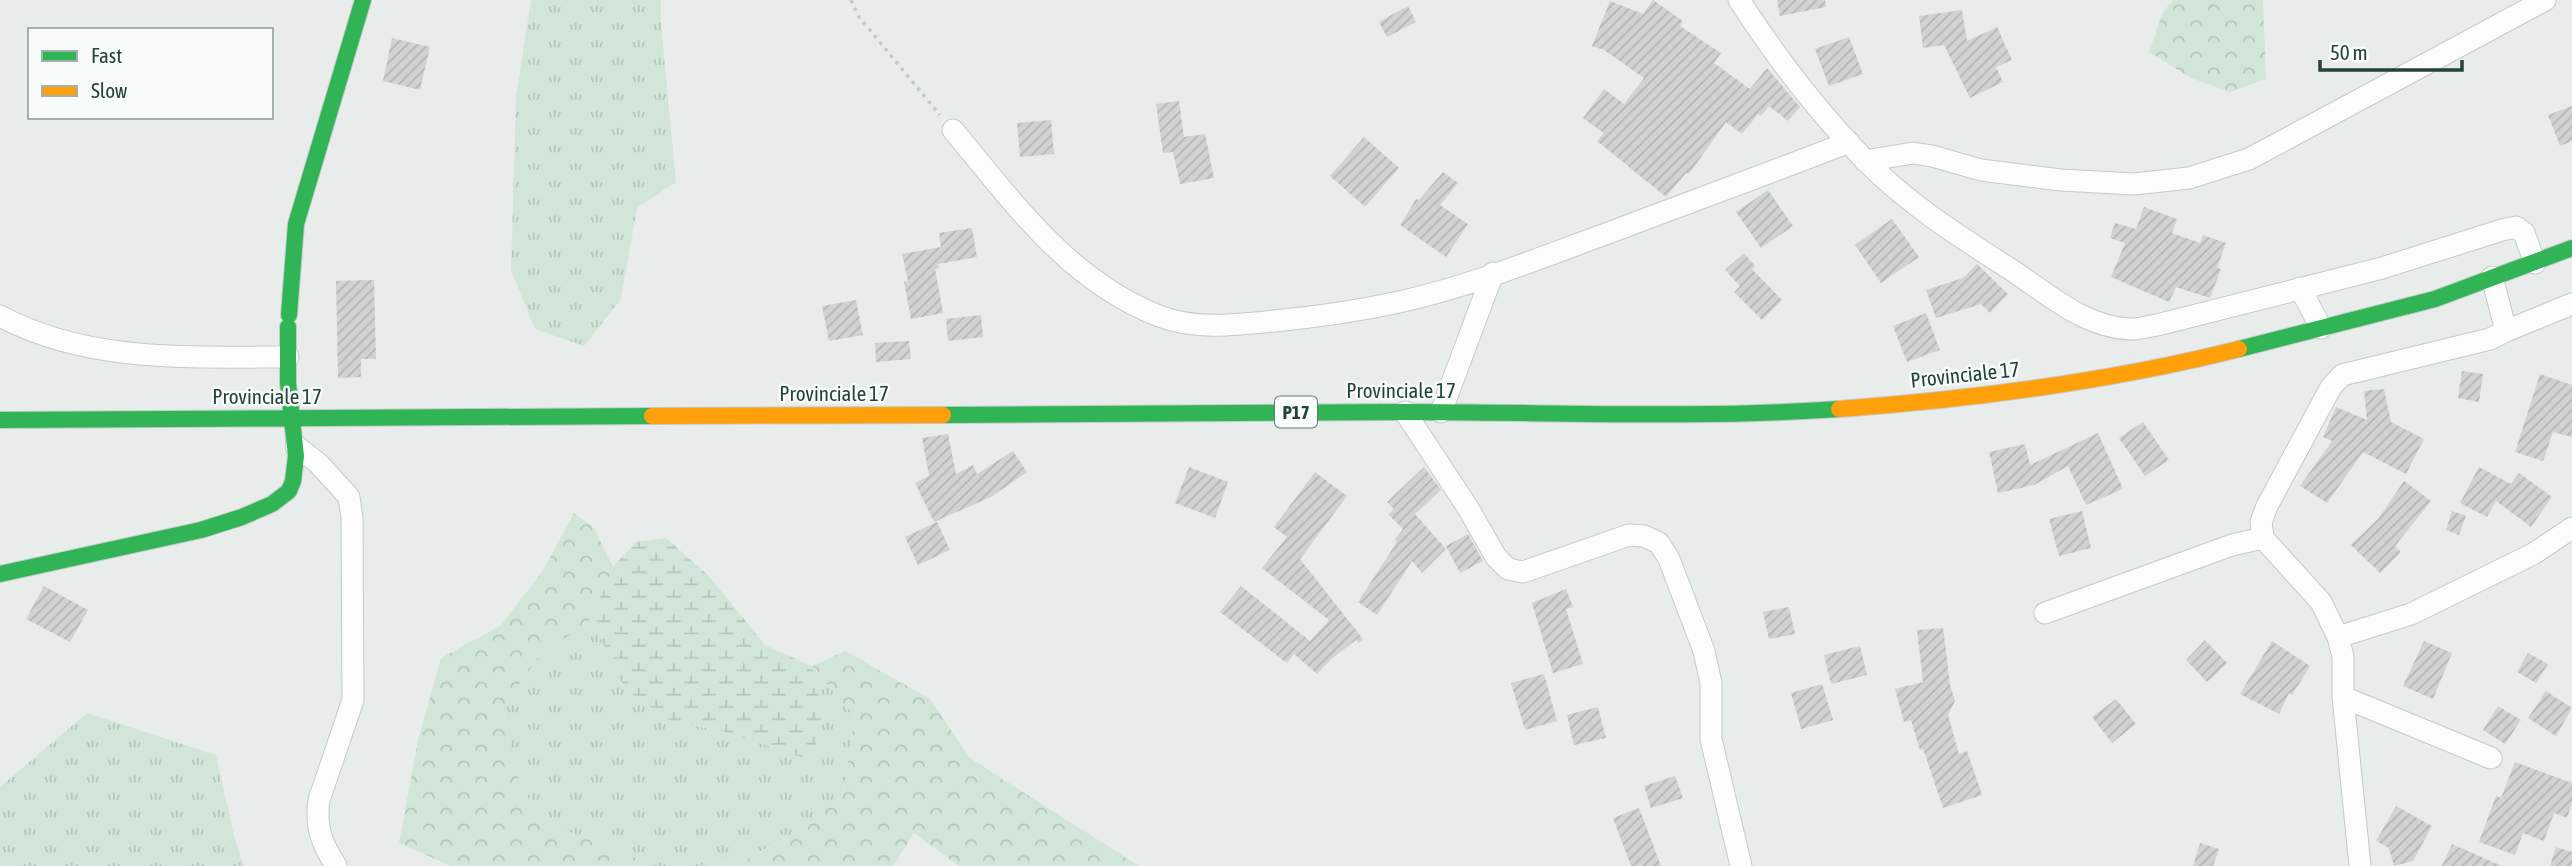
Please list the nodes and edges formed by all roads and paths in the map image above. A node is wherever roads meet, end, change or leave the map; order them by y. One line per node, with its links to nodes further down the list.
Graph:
1 (363, 0): 17 (main road)
2 (851, 0): 5 (path)
3 (1739, 0): 6 (street)
4 (2545, 0): 7 (street)
5 (953, 130): 10 (street)
6 (1849, 142): 7 (street); 10 (street)
7 (1865, 160): 12 (street)
8 (2572, 248): 9 (main road, Provinciale 17 / P17)
9 (2535, 263): 11 (main road, Provinciale 17 / P17); 12 (street)
10 (1493, 274): 19 (street)
11 (2491, 277): 15 (main road, Provinciale 17 / P17); 16 (street)
12 (2300, 288): 15 (street)
13 (2572, 304): 16 (street)
14 (0, 316): 17 (street)
15 (2320, 328): 19 (main road, Provinciale 17 / P17)
16 (2506, 331): 24 (street)
17 (288, 357): 20 (main road)
18 (1405, 412): 19 (main road, Provinciale 17 / P17); 20 (main road, Provinciale 17 / P17); 31 (street)
19 (1441, 412)
20 (292, 418): 21 (main road, Provinciale 17 / P17); 22 (main road)
21 (0, 420)
22 (296, 446): 25 (main road); 30 (street)
23 (2572, 528): 27 (street)
24 (2263, 538): 26 (street); 27 (street)
25 (0, 574)
26 (2045, 613)
27 (2338, 637): 28 (street)
28 (2343, 697): 29 (street); 32 (street)
29 (2491, 758)
30 (336, 866)
31 (1741, 866)
32 (2360, 866)

